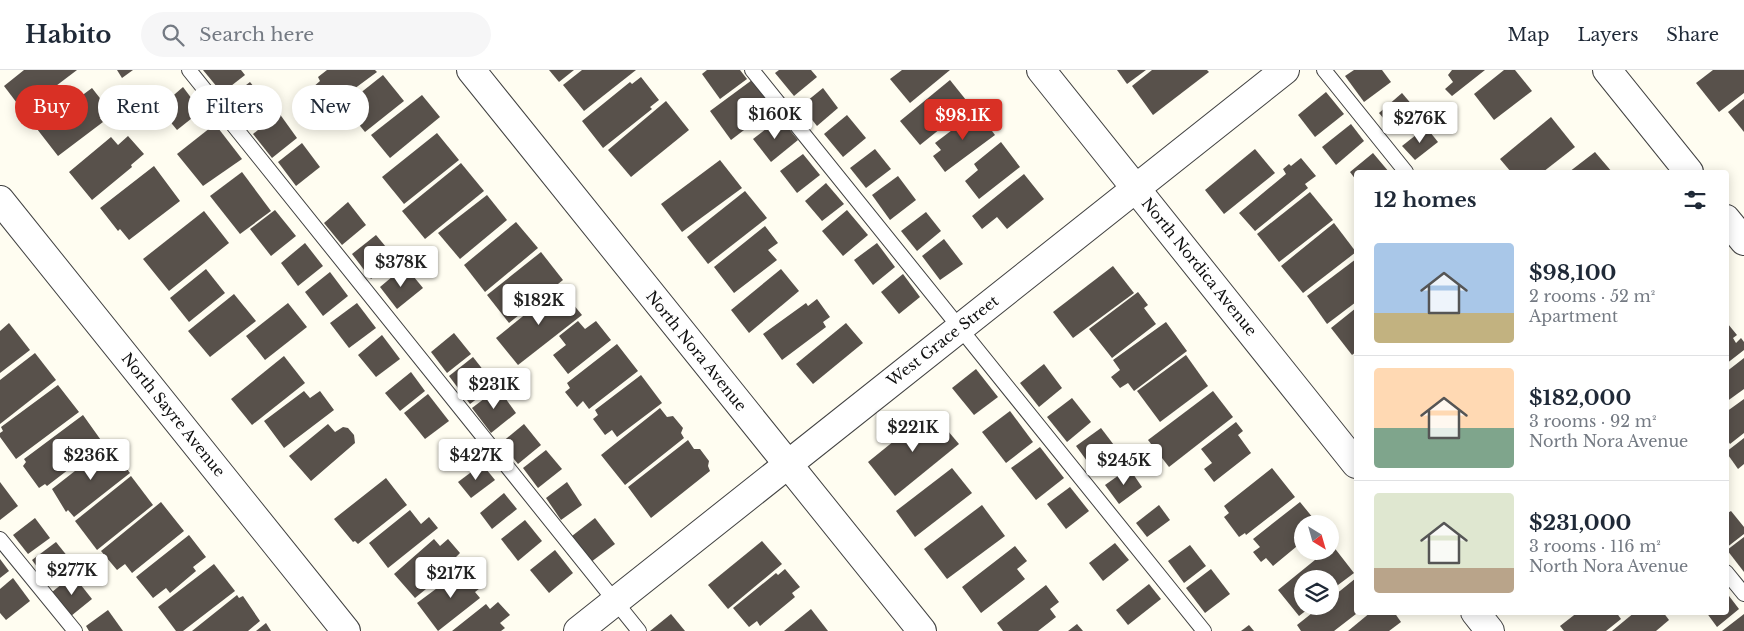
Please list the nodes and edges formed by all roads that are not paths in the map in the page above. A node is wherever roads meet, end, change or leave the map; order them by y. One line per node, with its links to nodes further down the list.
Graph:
1 (189, 70): 20 (lane)
2 (471, 70): 16 (street, North Nora Avenue)
3 (752, 70): 14 (lane)
4 (1041, 70): 10 (street, North Nordica Avenue)
5 (1285, 70): 10 (street, West Grace Street)
6 (1324, 70): 8 (lane)
7 (1607, 70): 9 (street)
8 (1404, 170)
9 (1687, 170)
10 (1136, 188): 14 (street, West Grace Street); 15 (street, North Nordica Avenue)
11 (0, 200): 23 (street, North Sayre Avenue)
12 (1729, 223): 13 (street)
13 (1744, 241)
14 (960, 328): 16 (street, West Grace Street); 27 (lane)
15 (1354, 461)
16 (788, 464): 20 (street, West Grace Street); 26 (street, North Nora Avenue)
17 (0, 539): 22 (lane)
18 (1729, 576): 19 (lane)
19 (1744, 594)
20 (616, 601): 24 (street, West Grace Street); 25 (lane)
21 (1477, 615): 28 (street)
22 (75, 631)
23 (346, 631)
24 (578, 631)
25 (639, 631)
26 (922, 631)
27 (1204, 631)
28 (1490, 631)

